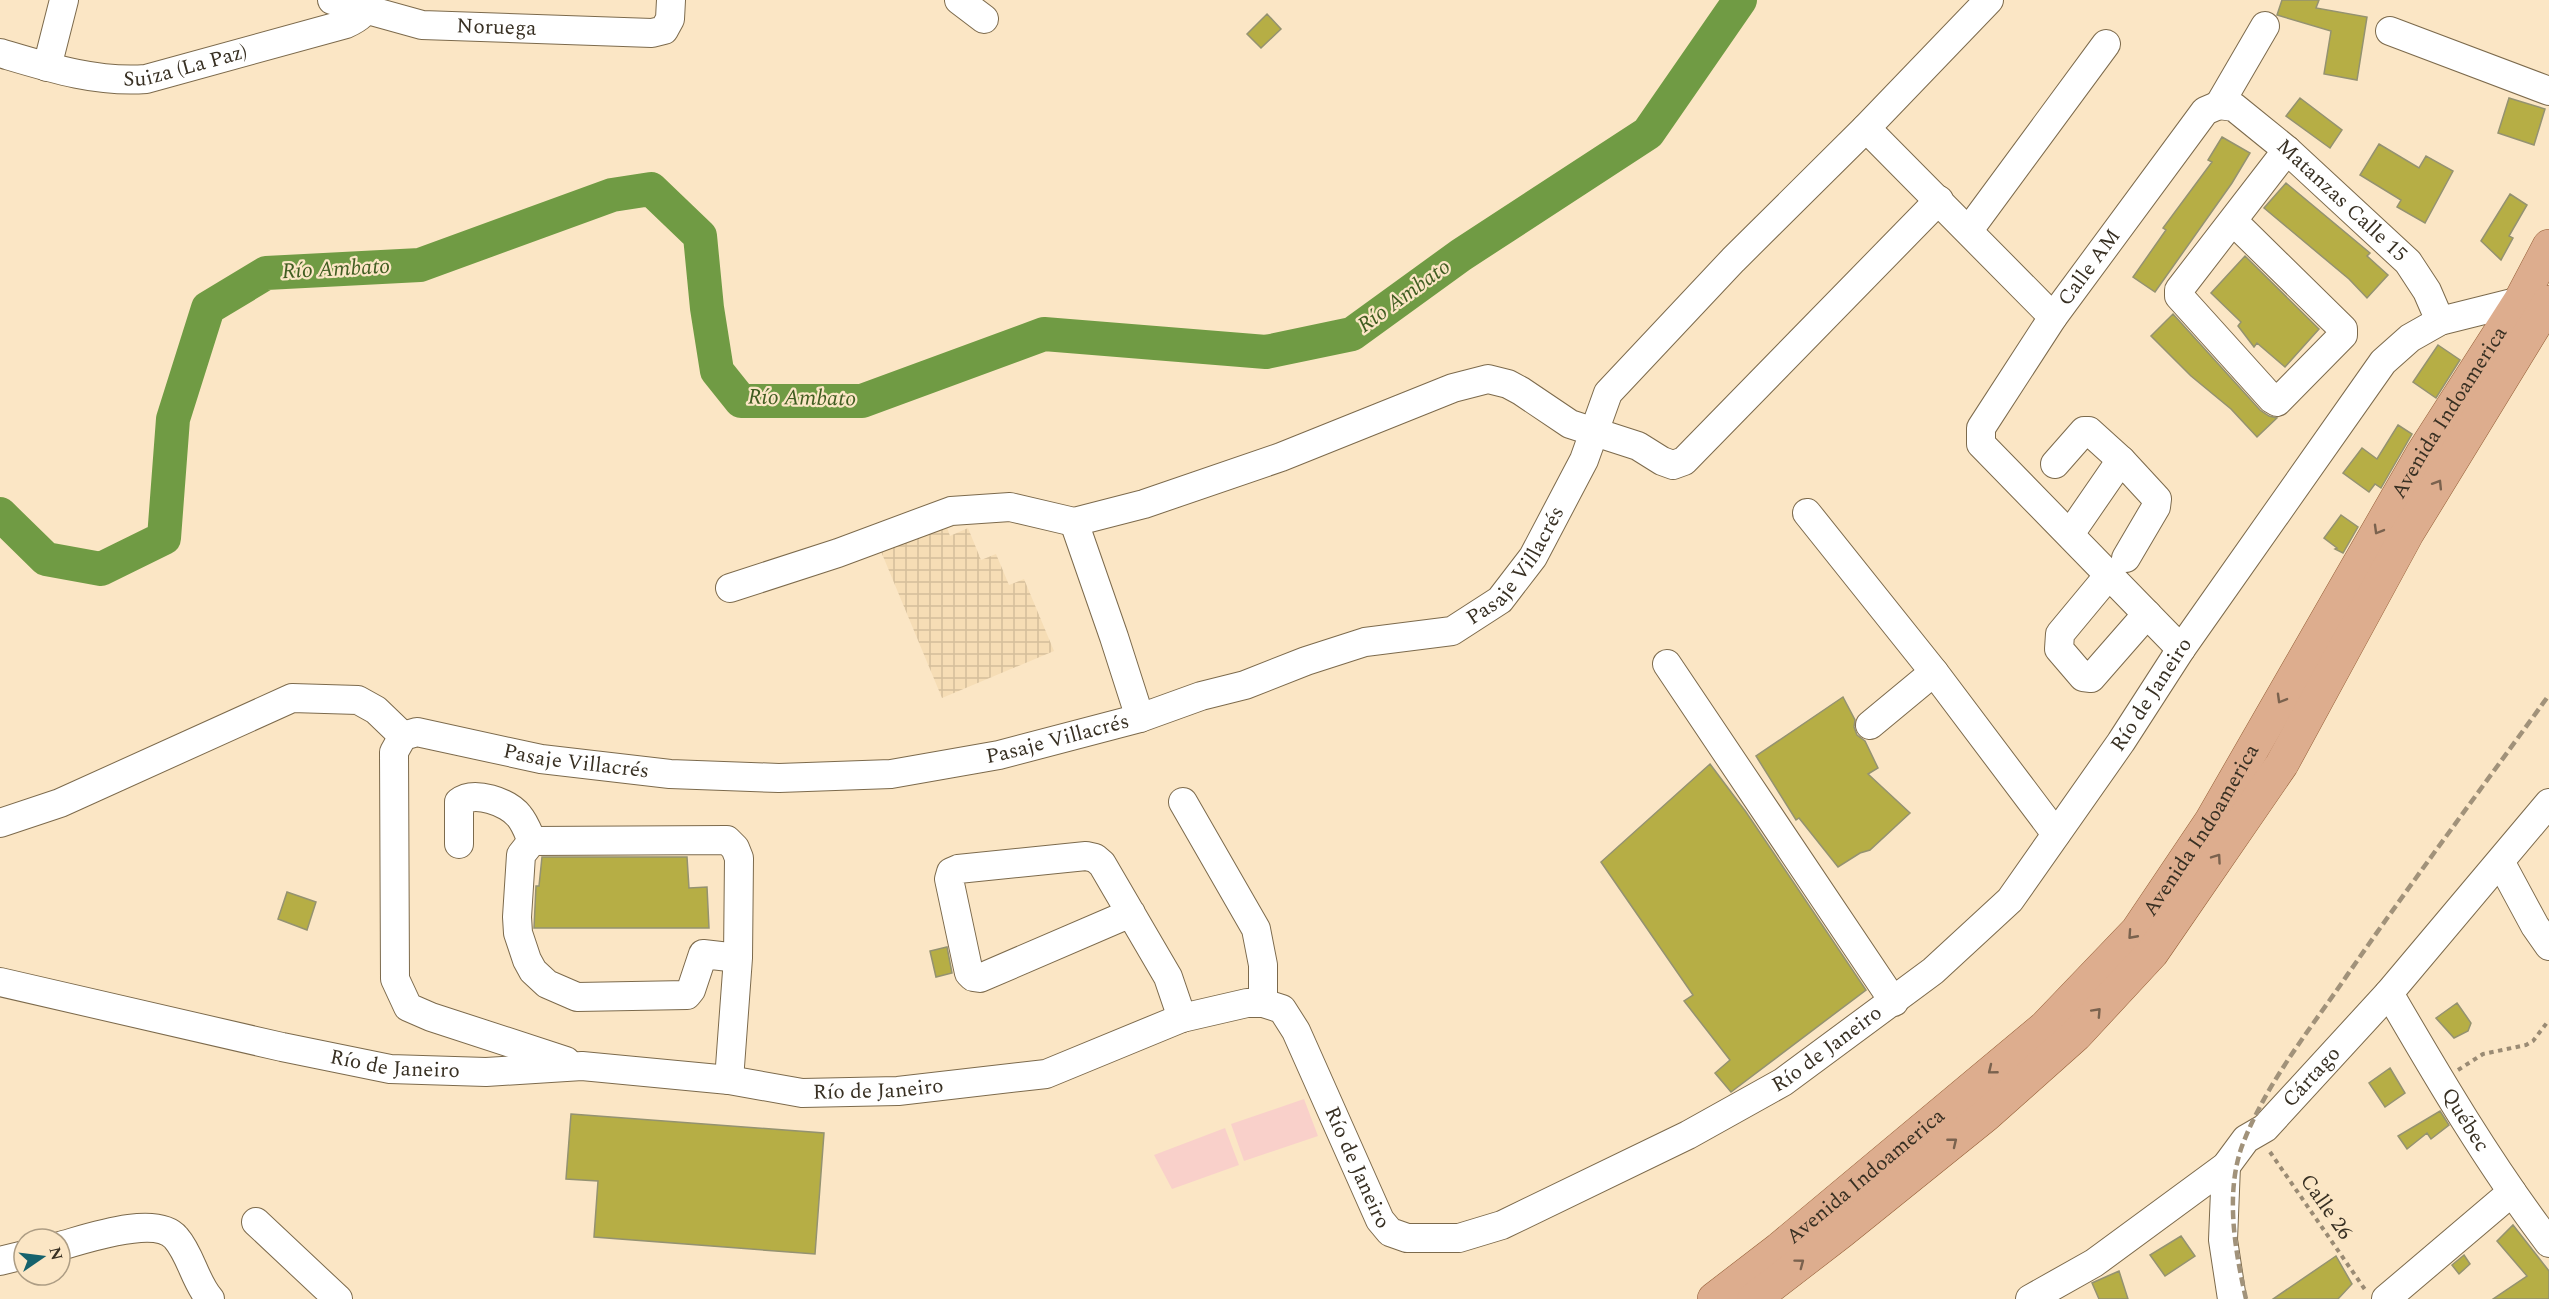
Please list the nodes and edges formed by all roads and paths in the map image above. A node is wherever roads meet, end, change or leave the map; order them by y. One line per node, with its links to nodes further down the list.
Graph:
1 (64, 0): 12 (street)
2 (332, 0): 6 (street, Noruega)
3 (671, 0): 6 (street, Noruega)
4 (958, 0): 7 (street)
5 (1989, 0): 15 (street, Pasaje Villacrés)
6 (367, 5): 12 (street, Suiza (La Paz))
7 (984, 19)
8 (2265, 26): 14 (street)
9 (2390, 31): 13 (street)
10 (2106, 44): 19 (street)
11 (0, 53): 12 (street, Suiza (La Paz))
12 (47, 67)
13 (2549, 91)
14 (2219, 105): 16 (street, Matanzas Calle 15); 22 (street, Calle AM)
15 (1866, 128): 17 (street); 24 (street, Pasaje Villacrés)
16 (2287, 150): 18 (street); 23 (street, Matanzas Calle 15)
17 (1939, 200): 19 (street); 24 (street)
18 (2233, 221): 18 (street)
19 (1969, 230): 22 (street)
20 (2549, 246): 21 (main road, Avenida Indoamerica)
21 (2537, 305): 23 (street, Río de Janeiro); 66 (main road, Avenida Indoamerica, one-way to 66); 67 (main road, Avenida Indoamerica, one-way to 21)
22 (2053, 317): 29 (street, Calle AM)
23 (2440, 321): 33 (street, Río de Janeiro)
24 (1595, 434): 28 (street); 36 (street, Pasaje Villacrés)
25 (2121, 460): 26 (street); 29 (street); 30 (street)
26 (2055, 464)
27 (1807, 513): 35 (street)
28 (1074, 522): 31 (street); 36 (street)
29 (2070, 534): 30 (street)
30 (2117, 567): 32 (street); 32 (street)
31 (730, 588)
32 (2147, 614): 33 (street)
33 (2181, 649): 42 (street, Río de Janeiro)
34 (1667, 664): 51 (street)
35 (1934, 672): 37 (street); 42 (street)
36 (1140, 718): 38 (street, Pasaje Villacrés)
37 (1870, 725)
38 (403, 736): 41 (street); 55 (street)
39 (1183, 802): 52 (street)
40 (2549, 804): 45 (street, Cártago)
41 (0, 823)
42 (2056, 834): 51 (street, Río de Janeiro)
43 (532, 841): 44 (street); 48 (street); 48 (street)
44 (459, 844)
45 (2501, 863): 47 (street); 50 (street, Cártago)
46 (1131, 913): 46 (street); 53 (street)
47 (2549, 946)
48 (738, 958): 57 (street)
49 (0, 982): 55 (street, Río de Janeiro)
50 (2389, 993): 56 (street, Québec); 58 (street, Cártago)
51 (1894, 1002): 52 (street, Río de Janeiro)
52 (1263, 1003): 53 (street, Río de Janeiro)
53 (1182, 1018): 57 (street, Río de Janeiro)
54 (2549, 1020): 56 (path)
55 (582, 1066): 57 (street, Río de Janeiro)
56 (2439, 1079): 60 (street, Québec)
57 (729, 1080)
58 (2265, 1128): 59 (street, Cártago); 70 (path, Calle 26)
59 (2226, 1166): 68 (street, Cártago); 69 (street)
60 (2512, 1192): 62 (street, Québec); 71 (street)
61 (256, 1222): 65 (street)
62 (2545, 1230)
63 (72, 1243): 64 (street)
64 (210, 1299)
65 (338, 1299)
66 (1714, 1299)
67 (1754, 1299)
68 (2030, 1299)
69 (2232, 1299)
70 (2372, 1299)
71 (2386, 1299)

